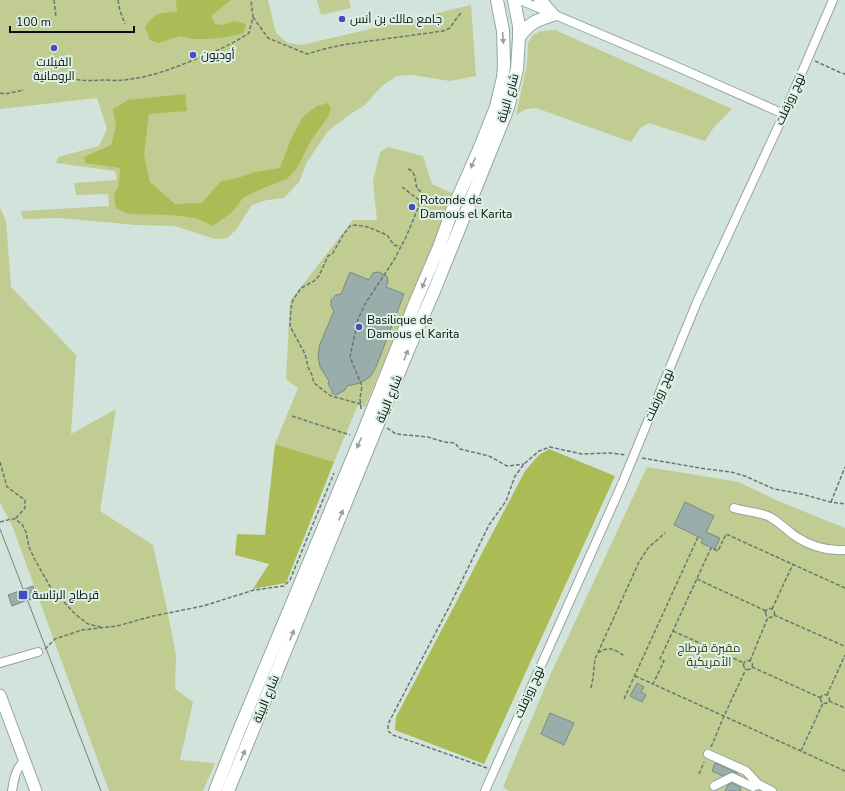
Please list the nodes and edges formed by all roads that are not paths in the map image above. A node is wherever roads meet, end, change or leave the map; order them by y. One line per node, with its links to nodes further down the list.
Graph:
1 (497, 0): 20 (highway, شارع البيئة, one-way to 20)
2 (514, 0): 7 (highway, شارع البيئة)
3 (520, 0): 6 (street)
4 (540, 0): 6 (highway)
5 (833, 0): 8 (street, نهج روزفلت)
6 (553, 15): 7 (highway); 8 (street)
7 (519, 38): 21 (highway, شارع البيئة, one-way to 7)
8 (784, 114): 22 (street, نهج روزفلت)
9 (734, 508): 10 (street)
10 (845, 550)
11 (38, 652): 12 (street)
12 (0, 663)
13 (0, 695): 15 (main road)
14 (708, 754): 16 (street)
15 (25, 761): 18 (street); 19 (main road)
16 (758, 784): 17 (street); 23 (street)
17 (714, 786)
18 (12, 791)
19 (36, 791)
20 (215, 791)
21 (228, 791)
22 (486, 791)
23 (772, 791)

